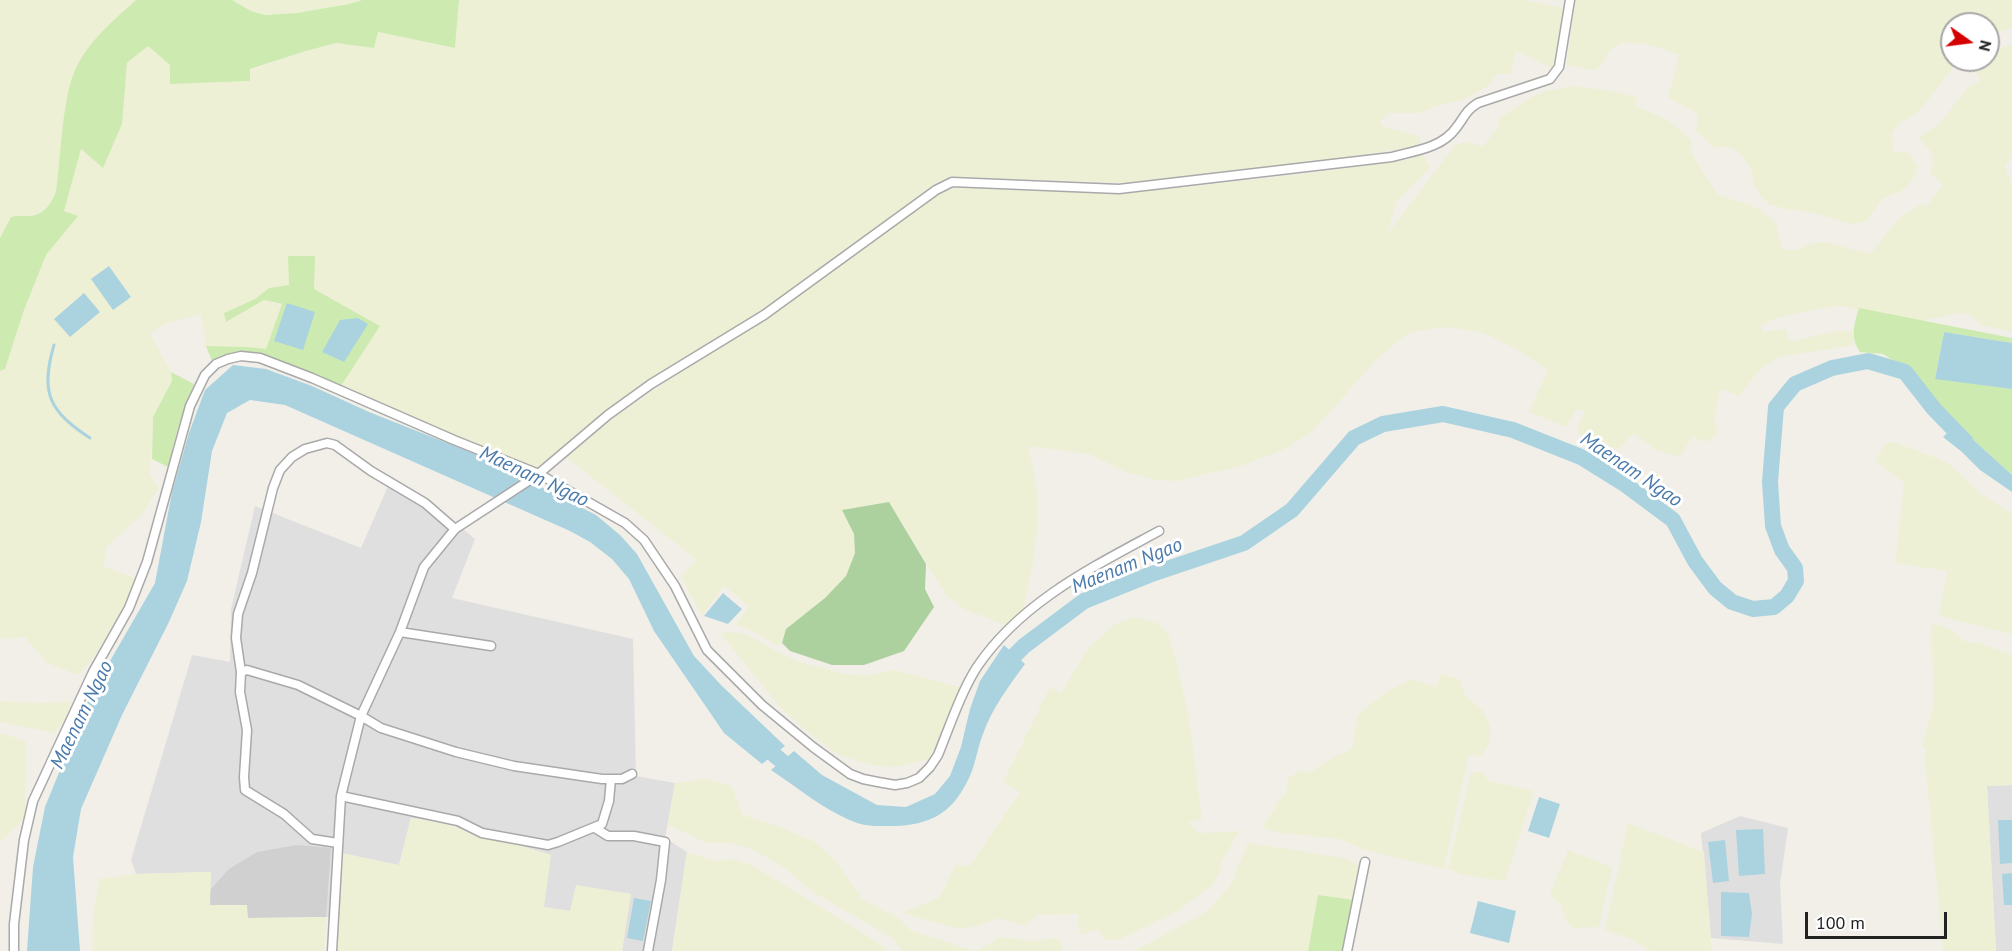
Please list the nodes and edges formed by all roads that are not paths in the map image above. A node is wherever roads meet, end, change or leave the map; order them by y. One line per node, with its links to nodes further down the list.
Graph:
1 (1570, 0): 2 (street)
2 (537, 475): 3 (street); 4 (street); 15 (street)
3 (455, 529): 5 (street); 7 (street)
4 (1159, 531)
5 (400, 632): 6 (street); 8 (street)
6 (491, 646)
7 (241, 672): 8 (street); 13 (street)
8 (361, 716): 10 (street); 11 (street)
9 (632, 774): 10 (street)
10 (611, 779): 12 (street)
11 (341, 796): 12 (street); 13 (street)
12 (595, 828): 17 (street)
13 (338, 843): 16 (street)
14 (1365, 862): 18 (street)
15 (14, 951)
16 (332, 951)
17 (648, 951)
18 (1347, 951)

